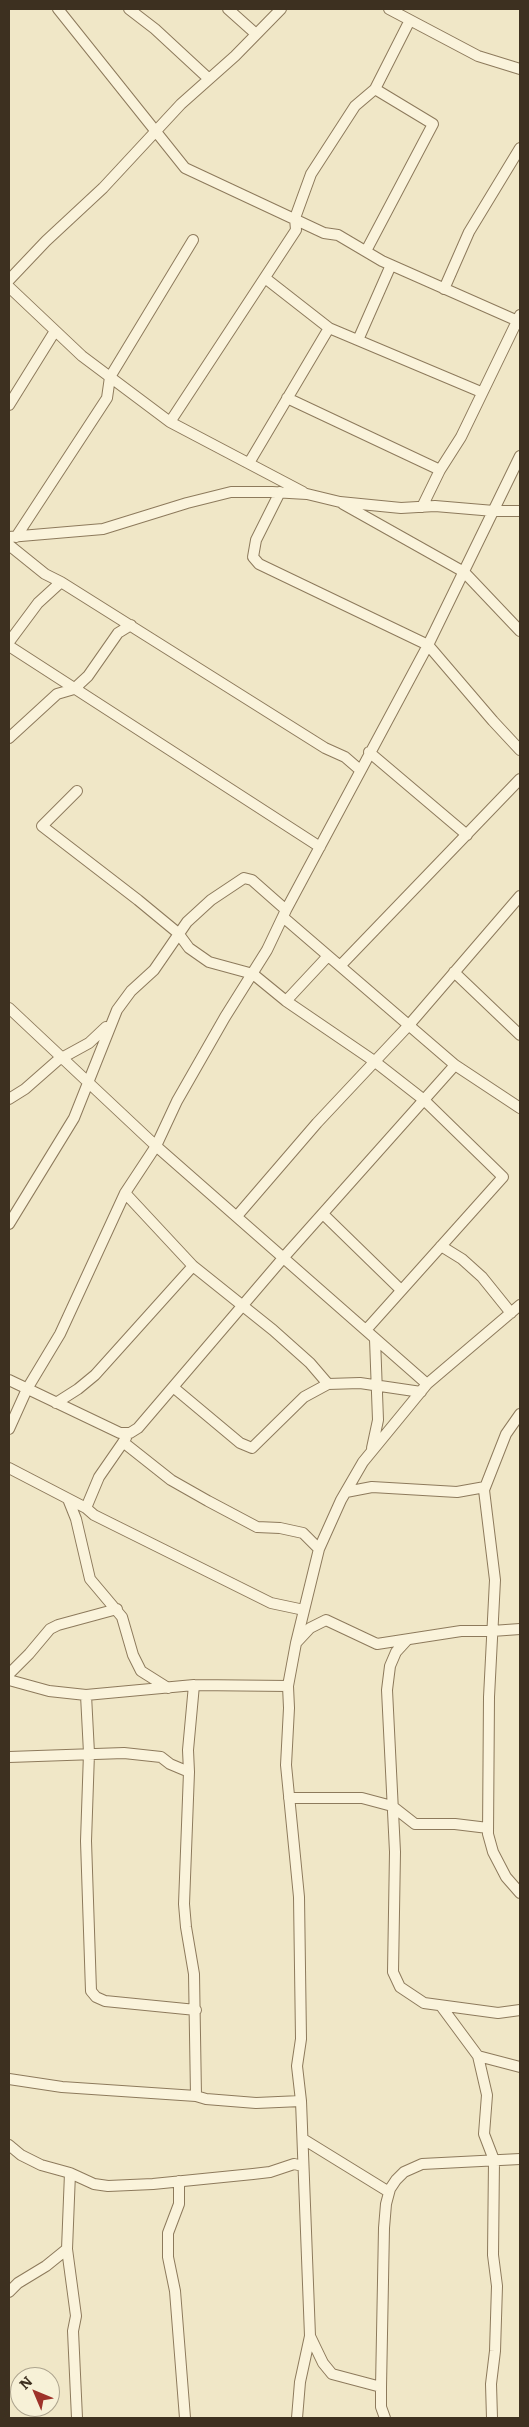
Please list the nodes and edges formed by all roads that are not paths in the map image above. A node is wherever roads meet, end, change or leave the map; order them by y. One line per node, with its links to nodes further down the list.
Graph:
1 (58, 9): 11 (street)
2 (129, 9): 9 (street)
3 (228, 9): 7 (street)
4 (280, 9): 7 (street)
5 (389, 9): 6 (street)
6 (410, 20): 8 (street); 10 (street)
7 (256, 34): 9 (street)
8 (520, 69)
9 (209, 79): 11 (street)
10 (375, 89): 13 (street); 15 (street)
11 (154, 132): 13 (street); 18 (street)
12 (520, 148): 20 (street)
13 (295, 218): 15 (street); 17 (street)
14 (193, 240): 25 (street)
15 (366, 252): 16 (street)
16 (391, 265): 20 (street); 24 (street)
17 (265, 278): 22 (street); 29 (street)
18 (9, 280)
19 (9, 287): 23 (street)
20 (444, 289): 21 (street)
21 (519, 319): 26 (street)
22 (329, 328): 24 (street); 27 (street)
23 (56, 331): 25 (street); 28 (street)
24 (358, 340): 26 (street)
25 (110, 377): 29 (street); 39 (street)
26 (481, 392): 32 (street)
27 (287, 398): 31 (street); 32 (street)
28 (9, 405)
29 (170, 422): 31 (street)
30 (520, 456): 37 (street)
31 (249, 463): 34 (street)
32 (440, 470): 36 (street)
33 (280, 492): 34 (street); 39 (street); 46 (street)
34 (307, 494): 35 (street)
35 (340, 502): 36 (street); 41 (street)
36 (422, 507): 37 (street)
37 (494, 511): 38 (street); 41 (street)
38 (520, 511)
39 (12, 537)
40 (9, 545): 42 (street)
41 (464, 572): 44 (street); 46 (street)
42 (61, 582): 43 (street); 45 (street)
43 (131, 625): 48 (street); 52 (street)
44 (520, 631)
45 (9, 642)
46 (428, 645): 50 (street); 51 (street)
47 (9, 646): 48 (street)
48 (74, 689): 49 (street); 56 (street)
49 (9, 738)
50 (520, 750)
51 (369, 752): 52 (street); 55 (street)
52 (360, 770): 56 (street)
53 (520, 780): 55 (street)
54 (77, 791): 59 (street)
55 (468, 835): 61 (street)
56 (320, 847): 58 (street)
57 (520, 896): 62 (street)
58 (284, 913): 59 (street); 60 (street); 63 (street)
59 (178, 933): 63 (street); 66 (street)
60 (328, 956): 61 (street); 64 (street)
61 (340, 966): 67 (street)
62 (454, 972): 67 (street); 68 (street)
63 (253, 974): 64 (street); 77 (street)
64 (286, 1001): 70 (street)
65 (9, 1008): 69 (street)
66 (110, 1022): 69 (street); 72 (street)
67 (408, 1025): 70 (street); 71 (street)
68 (520, 1035)
69 (61, 1058): 72 (street); 73 (street)
70 (374, 1062): 74 (street); 80 (street)
71 (455, 1066): 74 (street); 75 (street)
72 (88, 1084): 77 (street); 81 (street)
73 (9, 1099)
74 (424, 1100): 79 (street); 82 (street)
75 (516, 1100): 76 (street)
76 (520, 1108)
77 (156, 1146): 78 (street); 80 (street)
78 (125, 1193): 84 (street); 96 (street)
79 (323, 1214): 83 (street); 85 (street)
80 (237, 1216): 83 (street)
81 (9, 1224)
82 (441, 1246): 85 (street); 88 (street)
83 (284, 1257): 86 (street); 89 (street)
84 (193, 1266): 86 (street); 97 (street)
85 (401, 1290): 89 (street)
86 (242, 1306): 92 (street); 94 (street)
87 (520, 1306): 88 (street)
88 (511, 1313): 95 (street)
89 (366, 1330): 90 (street)
90 (375, 1339): 93 (street); 95 (street)
91 (9, 1380): 96 (street)
92 (328, 1384): 93 (street); 94 (street)
93 (376, 1385): 95 (street); 102 (street)
94 (173, 1387): 100 (street)
95 (424, 1388): 102 (street)
96 (27, 1389): 97 (street); 99 (street)
97 (56, 1403): 100 (street)
98 (520, 1414): 104 (street)
99 (9, 1429)
100 (130, 1432): 101 (street)
101 (124, 1442): 107 (street); 108 (street)
102 (371, 1452): 105 (street)
103 (9, 1468): 106 (street)
104 (485, 1488): 105 (street); 112 (street)
105 (346, 1492): 108 (street)
106 (68, 1499): 107 (street); 109 (street)
107 (86, 1508): 110 (street)
108 (319, 1549): 110 (street)
109 (117, 1609): 115 (street); 119 (street)
110 (304, 1610): 114 (street)
111 (520, 1629): 112 (street)
112 (492, 1631): 113 (street); 126 (street)
113 (407, 1640): 114 (street); 125 (street)
114 (296, 1643): 118 (street)
115 (9, 1674)
116 (9, 1680): 120 (street)
117 (194, 1685): 118 (street); 119 (street); 123 (street)
118 (288, 1686): 124 (street)
119 (168, 1688): 120 (street)
120 (86, 1695): 121 (street)
121 (89, 1754): 122 (street); 123 (street); 129 (street)
122 (9, 1757)
123 (189, 1772): 129 (street)
124 (289, 1798): 125 (street); 135 (street)
125 (392, 1806): 126 (street); 128 (street)
126 (488, 1828): 127 (street)
127 (520, 1893)
128 (441, 2006): 130 (street); 131 (street)
129 (196, 2010): 134 (street)
130 (520, 2010)
131 (478, 2056): 132 (street); 139 (street)
132 (520, 2067)
133 (9, 2079): 134 (street)
134 (196, 2096): 135 (street)
135 (301, 2101): 136 (street)
136 (303, 2139): 140 (street); 143 (street)
137 (9, 2145): 141 (street)
138 (520, 2159): 139 (street)
139 (494, 2160): 143 (street); 152 (street)
140 (303, 2166): 142 (street); 146 (street)
141 (70, 2173): 142 (street); 144 (street)
142 (179, 2180): 149 (street)
143 (389, 2192): 147 (street)
144 (67, 2249): 145 (street); 148 (street)
145 (9, 2292)
146 (310, 2336): 147 (street); 150 (street)
147 (381, 2387): 151 (street)
148 (77, 2418)
149 (185, 2418)
150 (297, 2418)
151 (385, 2418)
152 (492, 2418)

